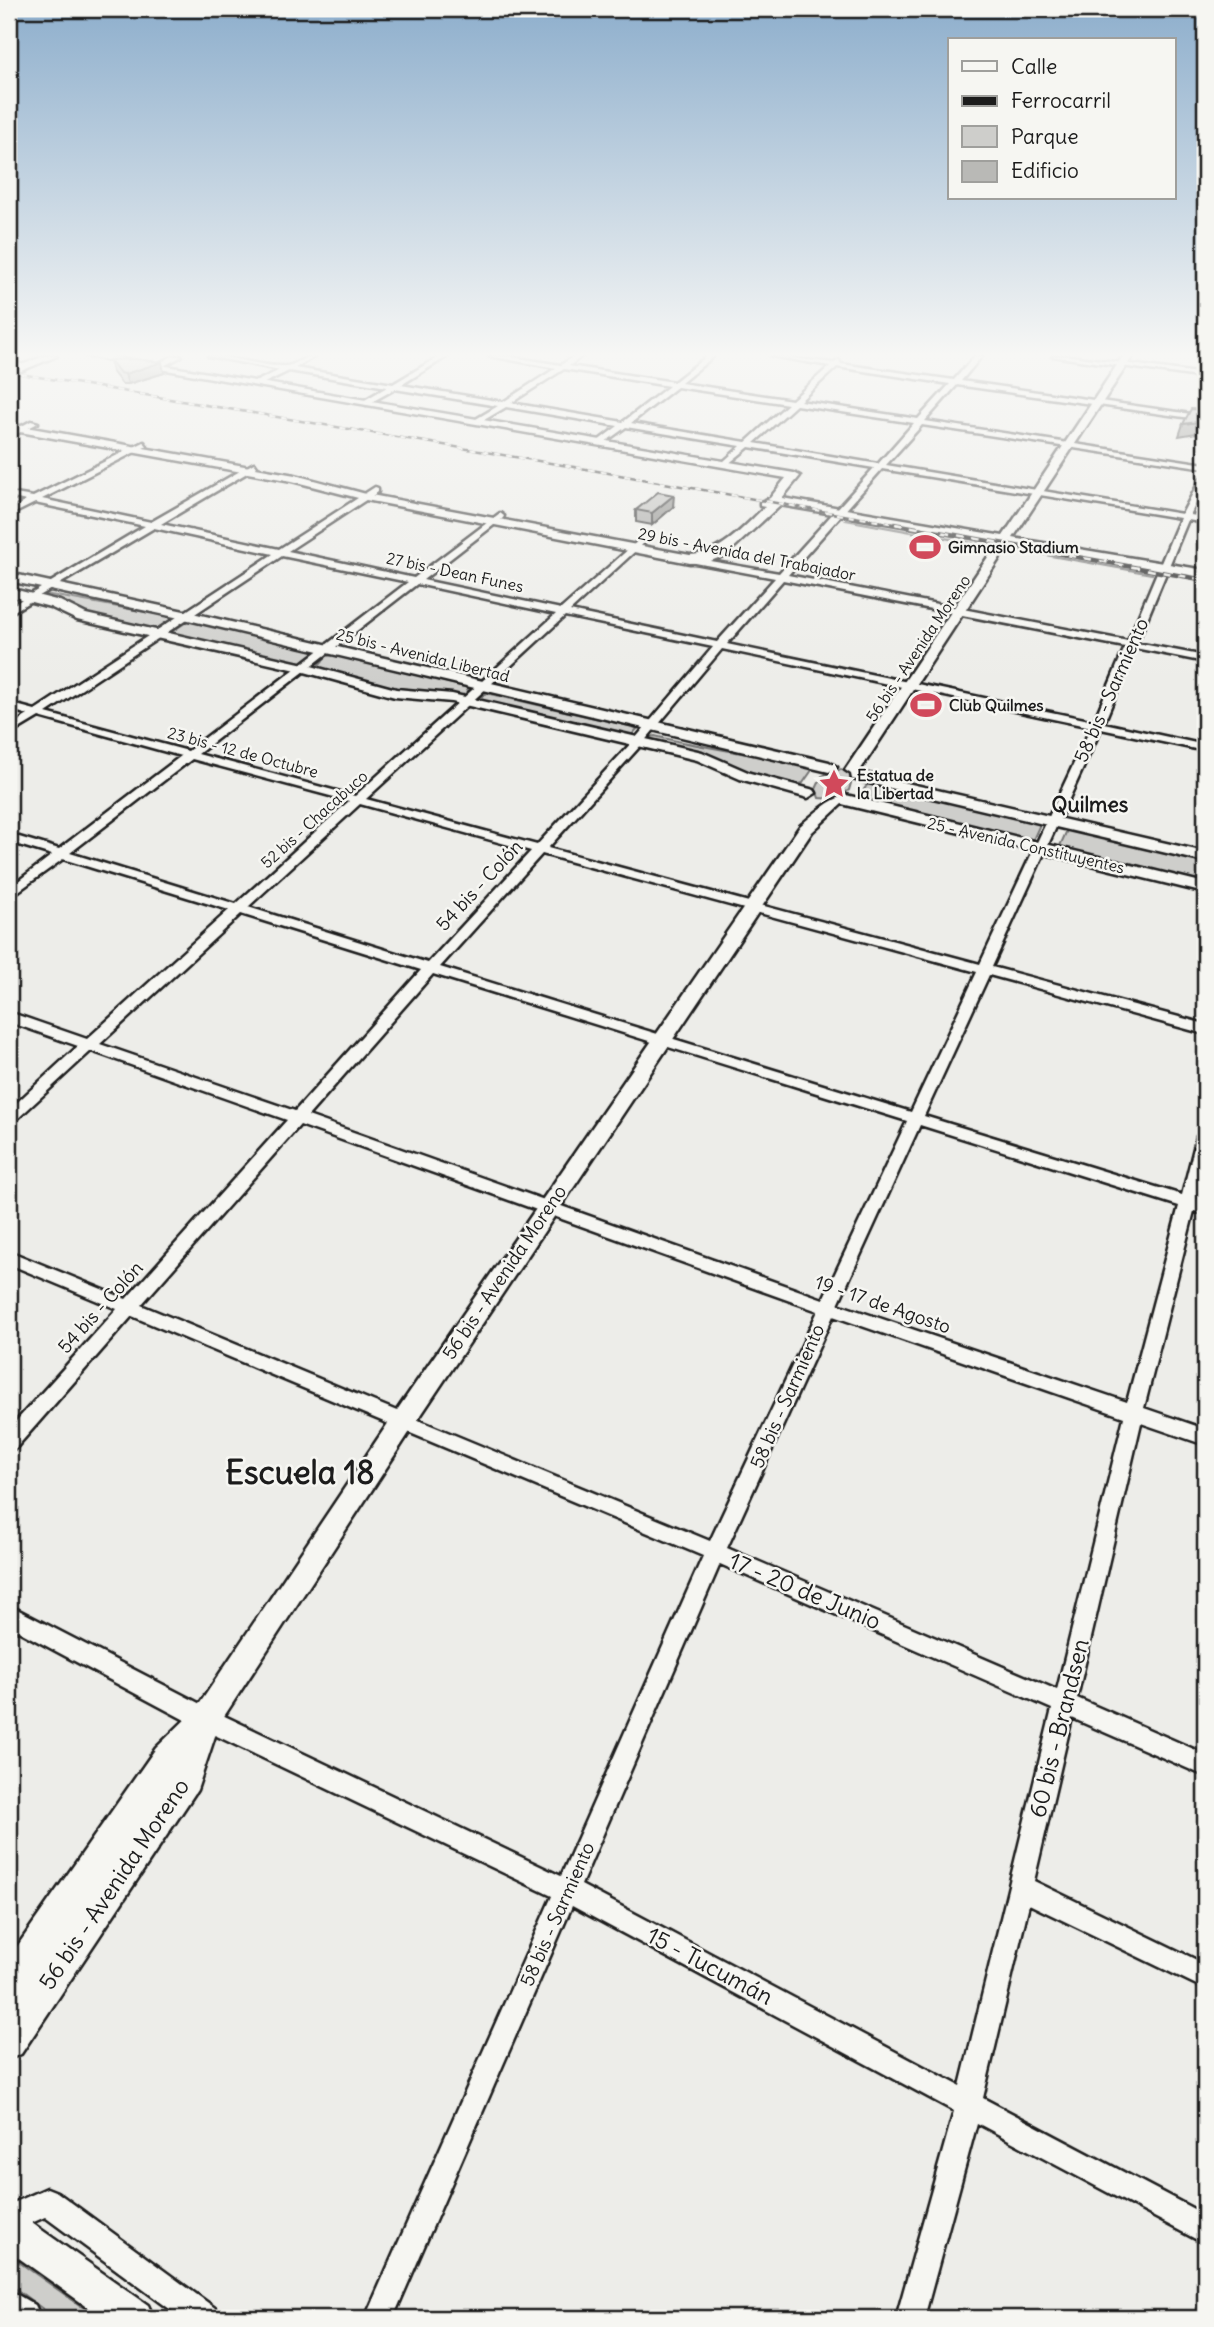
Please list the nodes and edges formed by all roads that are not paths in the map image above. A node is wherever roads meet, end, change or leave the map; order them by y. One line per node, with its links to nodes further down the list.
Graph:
1 (103, 465): 13 (street)
2 (237, 465): 7 (main road, 29 bis - Avenida del Trabajador)
3 (735, 465): 14 (main road)
4 (861, 465): 8 (street)
5 (884, 465): 8 (street, 54 bis - Colón)
6 (1050, 465): 10 (main road, 56 bis - Avenida Moreno)
7 (251, 467): 11 (main road, 29 bis - Avenida del Trabajador); 20 (street)
8 (881, 468): 10 (street); 16 (street, 54 bis - Colón)
9 (1205, 478): 17 (street, 58 bis - Sarmiento)
10 (1032, 492): 17 (street); 21 (main road, 56 bis - Avenida Moreno)
11 (370, 493): 18 (main road, 29 bis - Avenida del Trabajador); 23 (street)
12 (9, 495): 13 (street, 27 bis - Dean Funes)
13 (34, 500): 15 (street); 20 (street, 27 bis - Dean Funes)
14 (768, 505): 16 (main road); 24 (main road, 29 bis - Avenida del Trabajador); 24 (main road)
15 (9, 513)
16 (837, 516): 21 (main road); 27 (street, 54 bis - Colón)
17 (1185, 517): 19 (street); 25 (street, 58 bis - Sarmiento)
18 (498, 518): 22 (main road, 29 bis - Avenida del Trabajador); 29 (street)
19 (1205, 520)
20 (154, 525): 23 (street, 27 bis - Dean Funes); 32 (street)
21 (996, 543): 25 (main road); 33 (main road, 56 bis - Avenida Moreno); 35 (main road, 56 bis - Avenida Moreno)
22 (637, 545): 24 (main road, 29 bis - Avenida del Trabajador); 36 (street, 52 bis - Chacabuco)
23 (283, 552): 29 (street, 27 bis - Dean Funes); 37 (street)
24 (689, 556): 27 (street, 29 bis - Avenida del Trabajador)
25 (1163, 572): 26 (main road); 30 (main road); 41 (street, 58 bis - Sarmiento)
26 (1205, 574)
27 (783, 576): 33 (street, 29 bis - Avenida del Trabajador); 40 (street, 54 bis - Colón)
28 (9, 577): 32 (main road, 25 bis - Avenida Libertad)
29 (418, 580): 36 (street, 27 bis - Dean Funes); 42 (street)
30 (1205, 585)
31 (9, 592): 32 (main road, 25 bis - Avenida Libertad)
32 (42, 592): 34 (street); 37 (main road, 25 bis - Avenida Libertad); 39 (main road, 25 bis - Avenida Libertad)
33 (944, 609): 35 (street, 29 bis - Avenida del Trabajador); 38 (main road, 56 bis - Avenida Moreno)
34 (9, 611)
35 (958, 611): 41 (street, 29 bis - Avenida del Trabajador); 45 (main road, 56 bis - Avenida Moreno)
36 (565, 612): 40 (street, 27 bis - Dean Funes); 46 (street, 52 bis - Chacabuco)
37 (184, 615): 39 (street); 42 (main road, 25 bis - Avenida Libertad)
38 (930, 630)
39 (157, 634): 44 (main road, 25 bis - Avenida Libertad); 49 (street)
40 (721, 644): 45 (street, 27 bis - Dean Funes); 52 (street, 54 bis - Colón)
41 (1131, 644): 43 (street, 29 bis - Avenida del Trabajador); 50 (street, 58 bis - Sarmiento)
42 (328, 649): 44 (street); 46 (main road, 25 bis - Avenida Libertad)
43 (1205, 659)
44 (304, 668): 47 (main road, 25 bis - Avenida Libertad); 54 (street)
45 (908, 685): 50 (street, 27 bis - Dean Funes); 56 (main road, 56 bis - Avenida Moreno)
46 (482, 688): 47 (street, 52 bis - Chacabuco); 52 (main road, 25 bis - Avenida Libertad)
47 (468, 701): 52 (main road, 25 bis - Avenida Libertad); 58 (street, 52 bis - Chacabuco)
48 (9, 706): 49 (street, 23 bis - 12 de Octubre)
49 (37, 713): 51 (street); 54 (street, 23 bis - 12 de Octubre)
50 (1097, 726): 53 (street, 27 bis - Dean Funes); 60 (street, 58 bis - Sarmiento)
51 (9, 732)
52 (644, 733): 55 (main road, 25 bis - Avenida Libertad); 57 (main road, 25 bis - Avenida Libertad); 64 (street, 54 bis - Colón)
53 (1205, 748)
54 (191, 754): 58 (street, 23 bis - 12 de Octubre); 65 (street)
55 (829, 767): 56 (main road); 57 (main road)
56 (855, 773): 59 (main road); 60 (main road, 25 - Avenida Constituyentes)
57 (810, 796): 59 (main road); 61 (main road, 56 bis - Avenida Moreno)
58 (359, 800): 64 (street, 23 bis - 12 de Octubre); 70 (street, 52 bis - Chacabuco)
59 (840, 802): 61 (main road, 56 bis - Avenida Moreno); 63 (main road, 25 - Avenida Constituyentes)
60 (1052, 820): 63 (street, 58 bis - Sarmiento); 66 (main road, 25 - Avenida Constituyentes)
61 (806, 829): 69 (main road, 56 bis - Avenida Moreno)
62 (9, 838): 65 (street)
63 (1039, 847): 67 (main road, 25 - Avenida Constituyentes); 72 (street, 58 bis - Sarmiento)
64 (540, 849): 69 (street, 23 bis - 12 de Octubre); 71 (street, 54 bis - Colón)
65 (61, 853): 68 (street); 70 (street)
66 (1205, 857)
67 (1205, 888)
68 (9, 894)
69 (752, 906): 72 (street, 23 bis - 12 de Octubre); 75 (main road, 56 bis - Avenida Moreno)
70 (238, 908): 71 (street); 76 (street, 52 bis - Chacabuco)
71 (430, 969): 75 (street); 79 (street, 54 bis - Colón)
72 (983, 971): 74 (street, 23 bis - 12 de Octubre); 77 (street, 58 bis - Sarmiento)
73 (9, 1017): 76 (street, 19 - 17 de Agosto)
74 (1205, 1029)
75 (661, 1039): 77 (street); 82 (main road, 56 bis - Avenida Moreno)
76 (87, 1045): 78 (street, 52 bis - Chacabuco); 79 (street, 19 - 17 de Agosto)
77 (915, 1117): 81 (street); 85 (street, 58 bis - Sarmiento)
78 (9, 1118)
79 (299, 1119): 82 (street, 19 - 17 de Agosto); 84 (street, 54 bis - Colón)
80 (1205, 1136): 81 (street, 60 bis - Brandsen)
81 (1196, 1205): 86 (street, 60 bis - Brandsen)
82 (549, 1206): 85 (street, 19 - 17 de Agosto); 87 (main road, 56 bis - Avenida Moreno)
83 (9, 1257): 84 (street, 17 - 20 de Junio)
84 (129, 1306): 87 (street, 17 - 20 de Junio); 89 (street, 54 bis - Colón)
85 (827, 1307): 86 (street, 19 - 17 de Agosto); 90 (street, 58 bis - Sarmiento)
86 (1134, 1412): 88 (street, 19 - 17 de Agosto); 92 (street, 60 bis - Brandsen)
87 (402, 1423): 90 (street, 17 - 20 de Junio); 93 (main road, 56 bis - Avenida Moreno)
88 (1205, 1437)
89 (9, 1442)
90 (715, 1552): 92 (street, 17 - 20 de Junio); 96 (street, 58 bis - Sarmiento)
91 (9, 1615): 93 (street, 15 - Tucumán)
92 (1065, 1702): 94 (street, 17 - 20 de Junio); 95 (street, 60 bis - Brandsen)
93 (206, 1719): 96 (street, 15 - Tucumán); 98 (main road, 56 bis - Avenida Moreno); 99 (main road, 56 bis - Avenida Moreno)
94 (1205, 1765)
95 (1020, 1886): 97 (street); 100 (street, 60 bis - Brandsen)
96 (567, 1891): 100 (street, 15 - Tucumán); 108 (street, 58 bis - Sarmiento)
97 (1205, 1977)
98 (9, 1986)
99 (9, 2042)
100 (969, 2104): 103 (street, 15 - Tucumán); 109 (street, 60 bis - Brandsen)
101 (9, 2219): 107 (street)
102 (9, 2229): 106 (main road)
103 (1205, 2231)
104 (9, 2309): 105 (main road)
105 (22, 2318)
106 (135, 2318)
107 (205, 2318)
108 (379, 2318)
109 (910, 2318)

